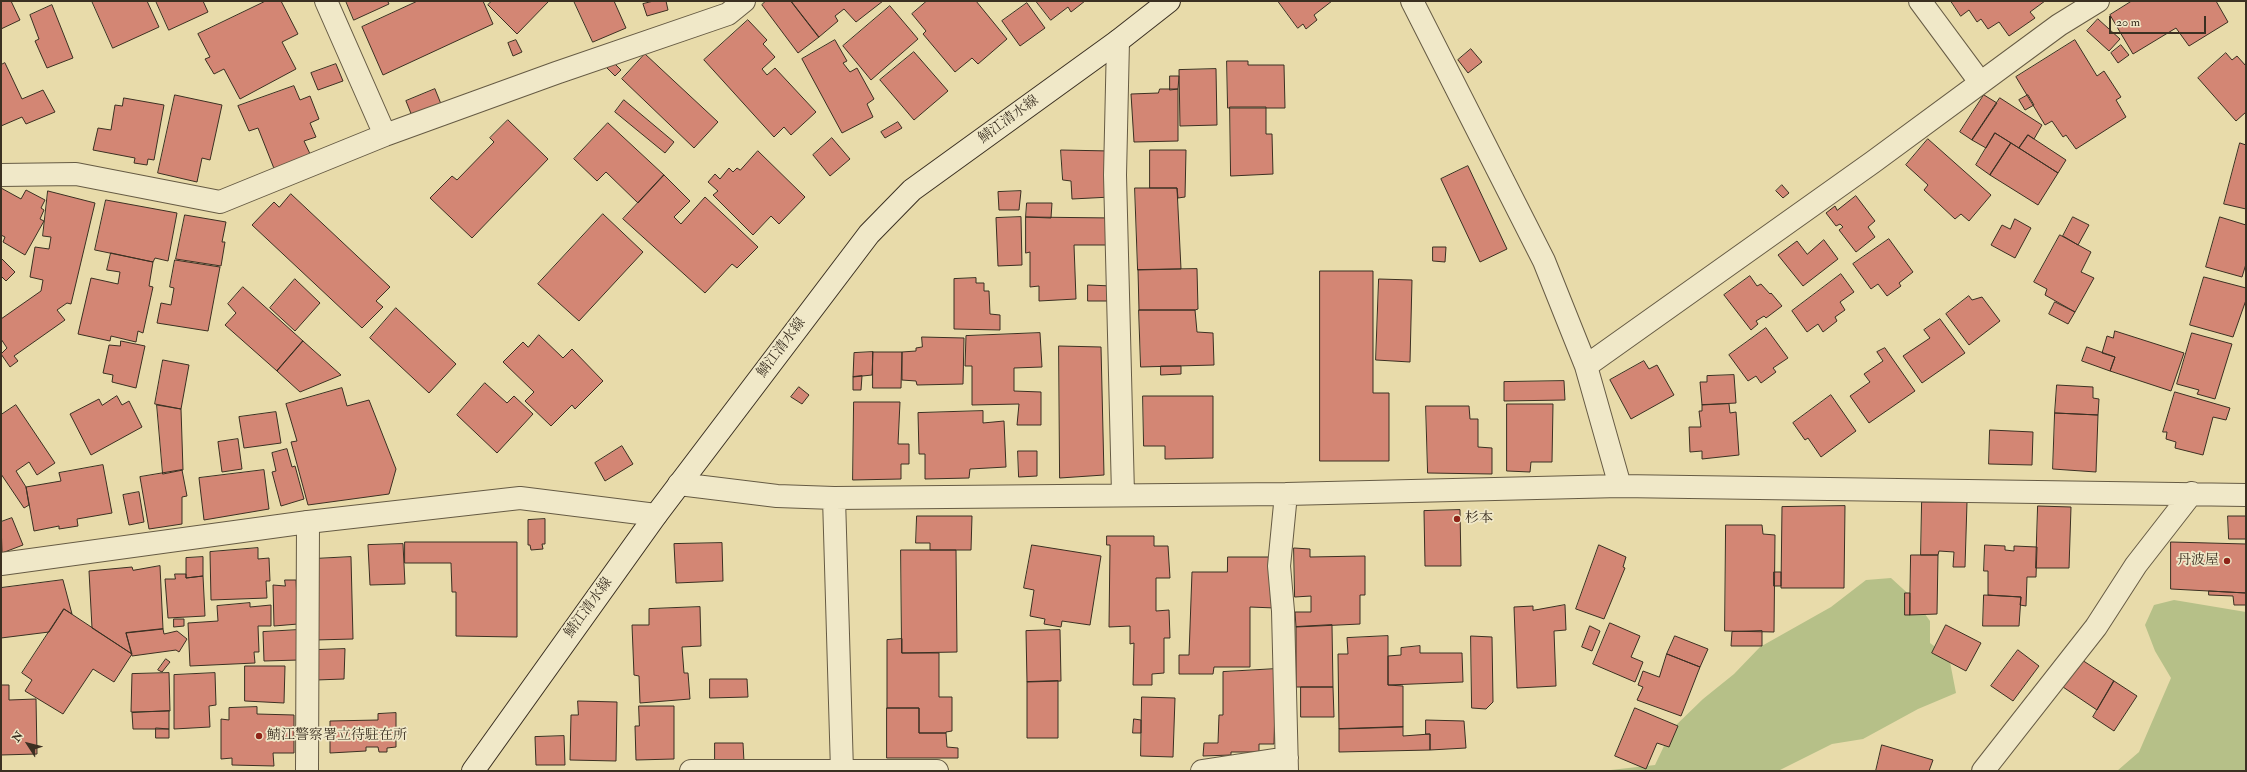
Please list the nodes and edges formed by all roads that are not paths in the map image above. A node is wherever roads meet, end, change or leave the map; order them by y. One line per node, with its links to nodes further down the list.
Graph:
1 (326, 1): 9 (street)
2 (744, 1): 9 (street)
3 (1169, 1): 7 (street, 鯖江清水線)
4 (1412, 1): 11 (street)
5 (1920, 1): 8 (street)
6 (2098, 1): 8 (street)
7 (1118, 41): 12 (street, 鯖江清水線); 15 (street)
8 (1980, 82): 11 (street)
9 (385, 135): 10 (street)
10 (1, 175)
11 (1586, 366): 13 (street)
12 (679, 484): 18 (street); 19 (street, 鯖江清水線)
13 (1620, 486): 14 (street); 16 (street)
14 (2192, 493): 17 (street); 29 (street)
15 (1123, 494): 16 (street); 18 (street)
16 (1286, 494): 22 (street)
17 (2246, 495)
18 (834, 498): 23 (street)
19 (656, 515): 20 (street); 25 (street, 鯖江清水線)
20 (308, 522): 21 (street); 24 (street)
21 (1, 564)
22 (1287, 764): 28 (street)
23 (842, 770): 26 (street); 27 (street)
24 (307, 771)
25 (473, 771)
26 (691, 771)
27 (937, 771)
28 (1202, 771)
29 (1983, 771)

